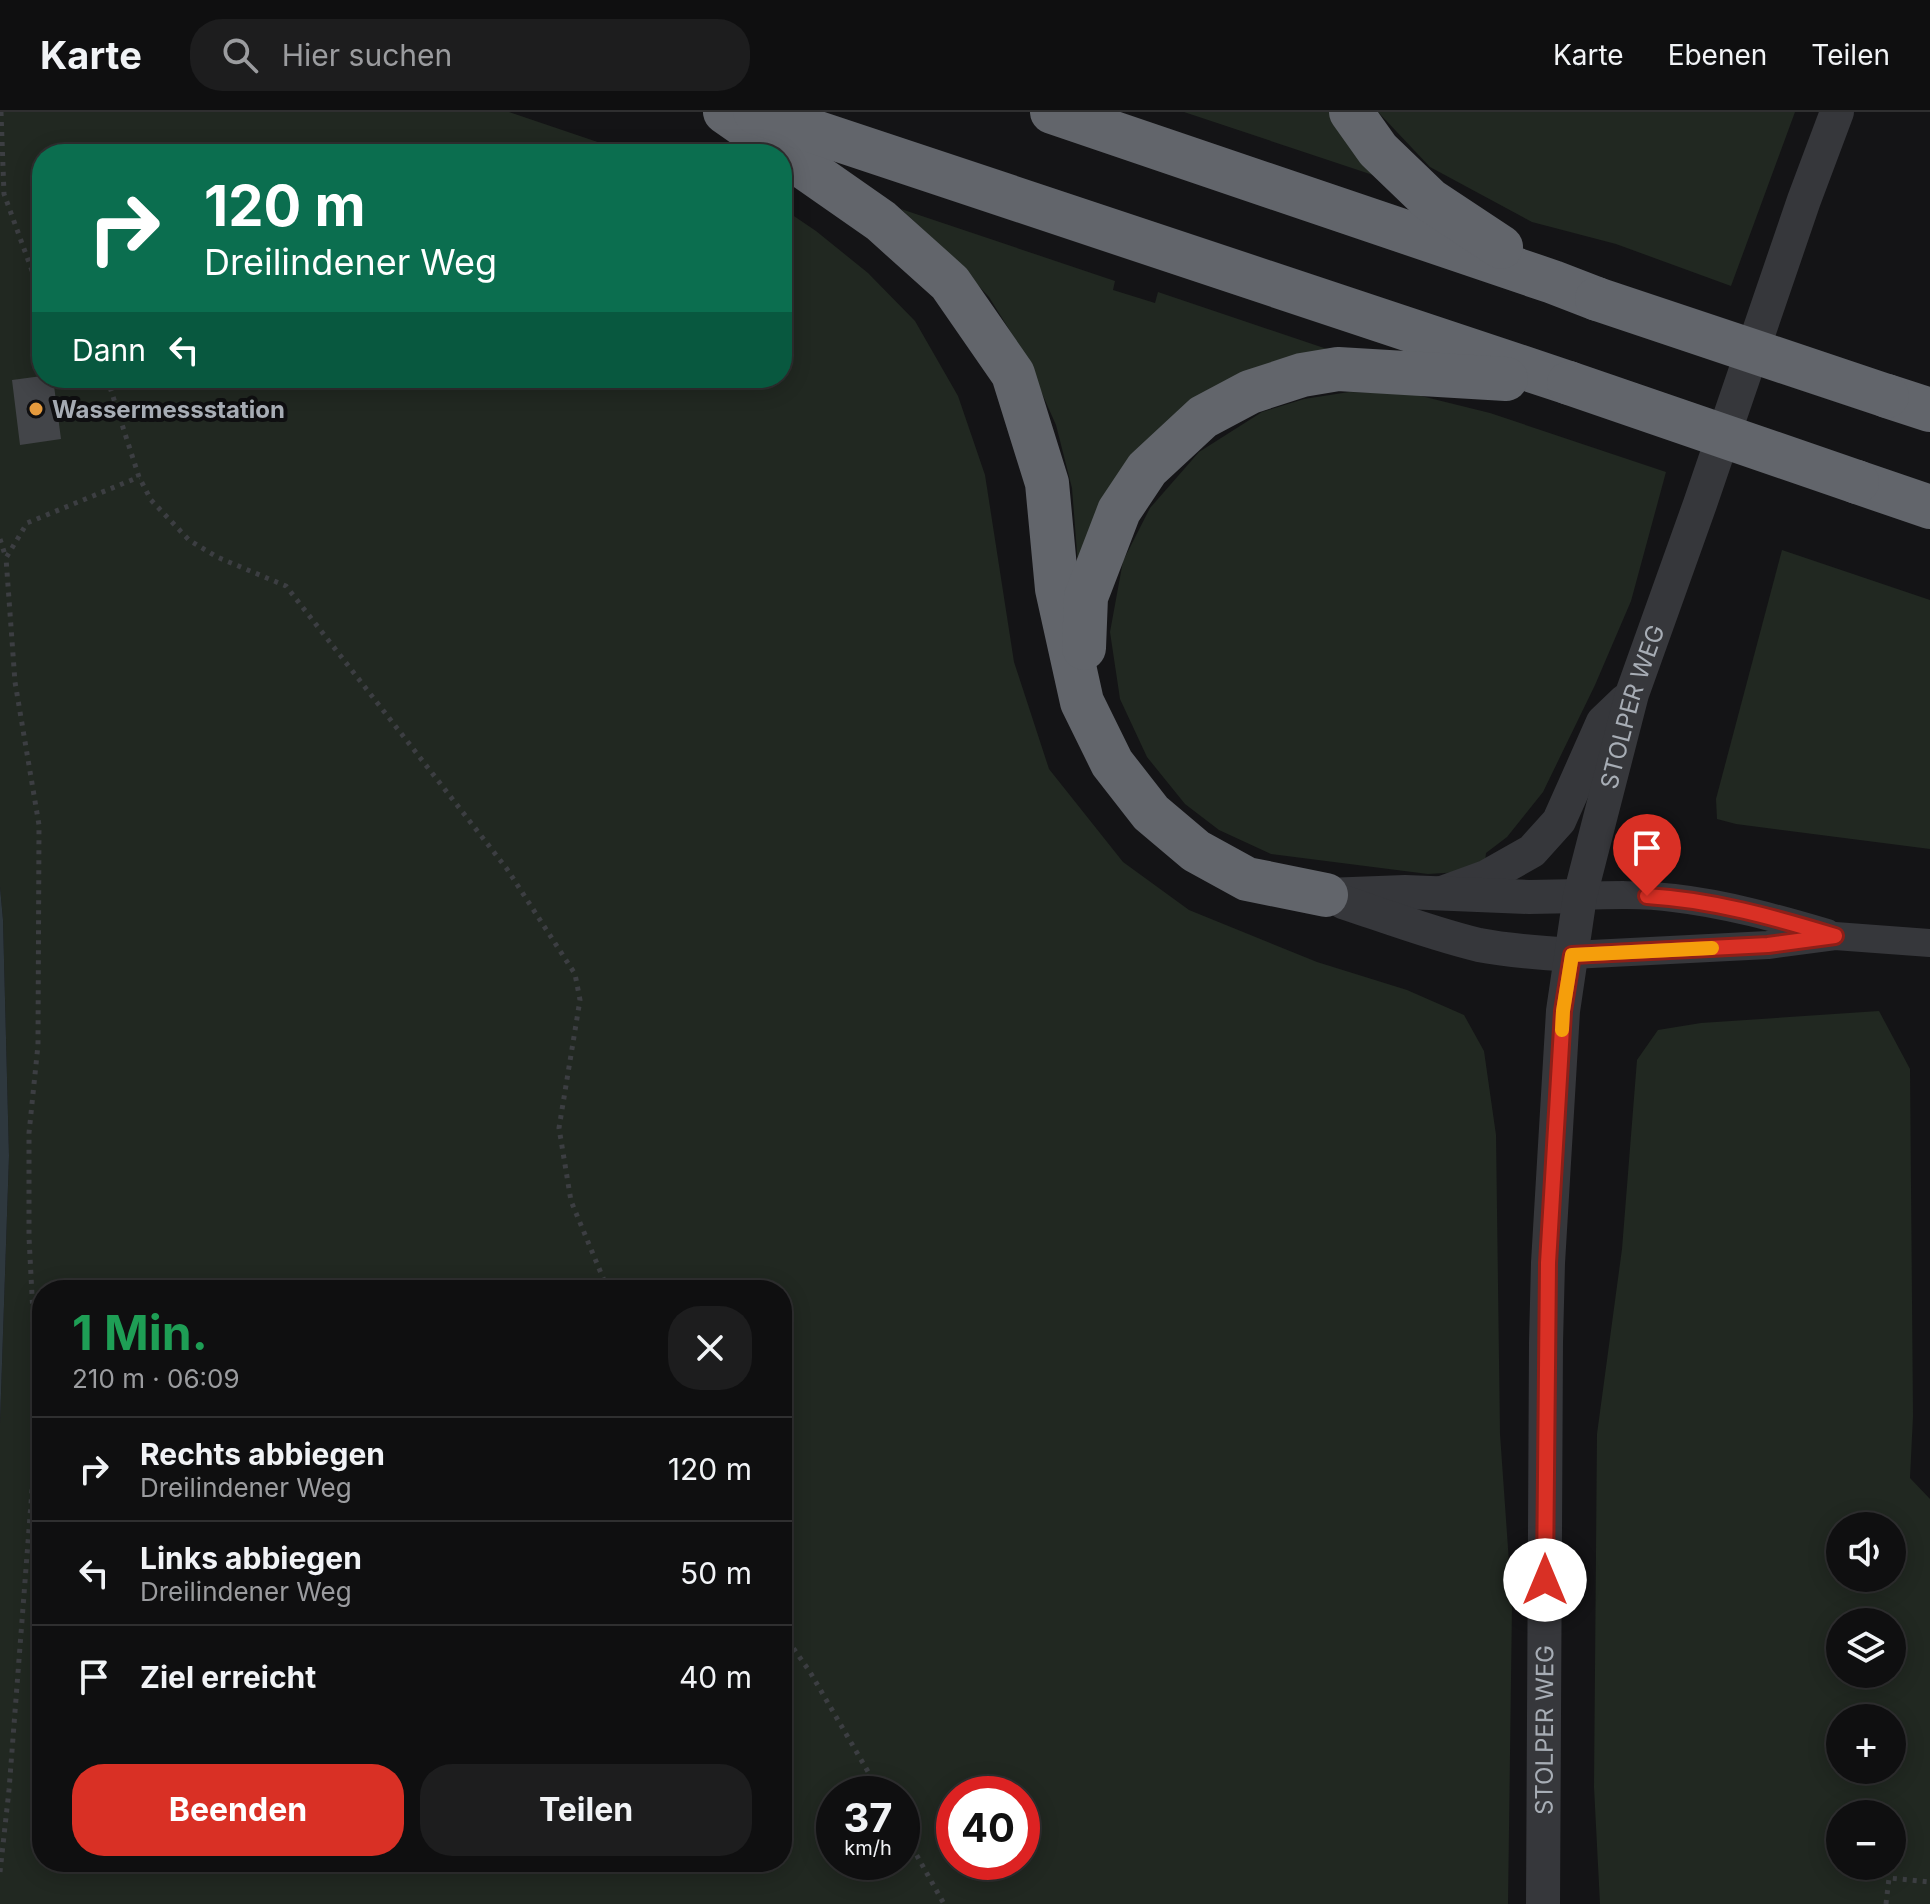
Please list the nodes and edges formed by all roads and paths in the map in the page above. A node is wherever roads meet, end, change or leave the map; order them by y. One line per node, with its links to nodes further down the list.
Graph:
1 (1, 112): 9 (path)
2 (725, 112): 7 (highway)
3 (755, 112): 11 (highway)
4 (1052, 112): 10 (highway)
5 (1351, 112): 10 (highway)
6 (1837, 112): 18 (street, STOLPER WEG)
7 (771, 144)
8 (792, 159): 19 (highway)
9 (32, 271)
10 (1553, 282): 13 (highway, bridge)
11 (1569, 383): 15 (highway, bridge); 19 (highway)
12 (110, 388): 14 (path)
13 (1930, 410)
14 (139, 477): 17 (path); 26 (path)
15 (1930, 507)
16 (0, 539): 17 (path)
17 (6, 558): 27 (path)
18 (1632, 694): 20 (street); 22 (street, STOLPER WEG)
19 (1082, 702): 21 (highway)
20 (1442, 893): 21 (street); 22 (street)
21 (1326, 895): 25 (street)
22 (1580, 896): 23 (street); 25 (street, STOLPER WEG)
23 (1835, 936): 24 (street); 25 (street)
24 (1930, 943)
25 (1572, 955): 35 (street, STOLPER WEG)
26 (604, 1280)
27 (32, 1295)
28 (32, 1490): 32 (path)
29 (792, 1646): 30 (path)
30 (871, 1776)
31 (920, 1861): 34 (path)
32 (0, 1872)
33 (1930, 1882): 36 (path)
34 (944, 1904)
35 (1543, 1904)
36 (1886, 1904)

